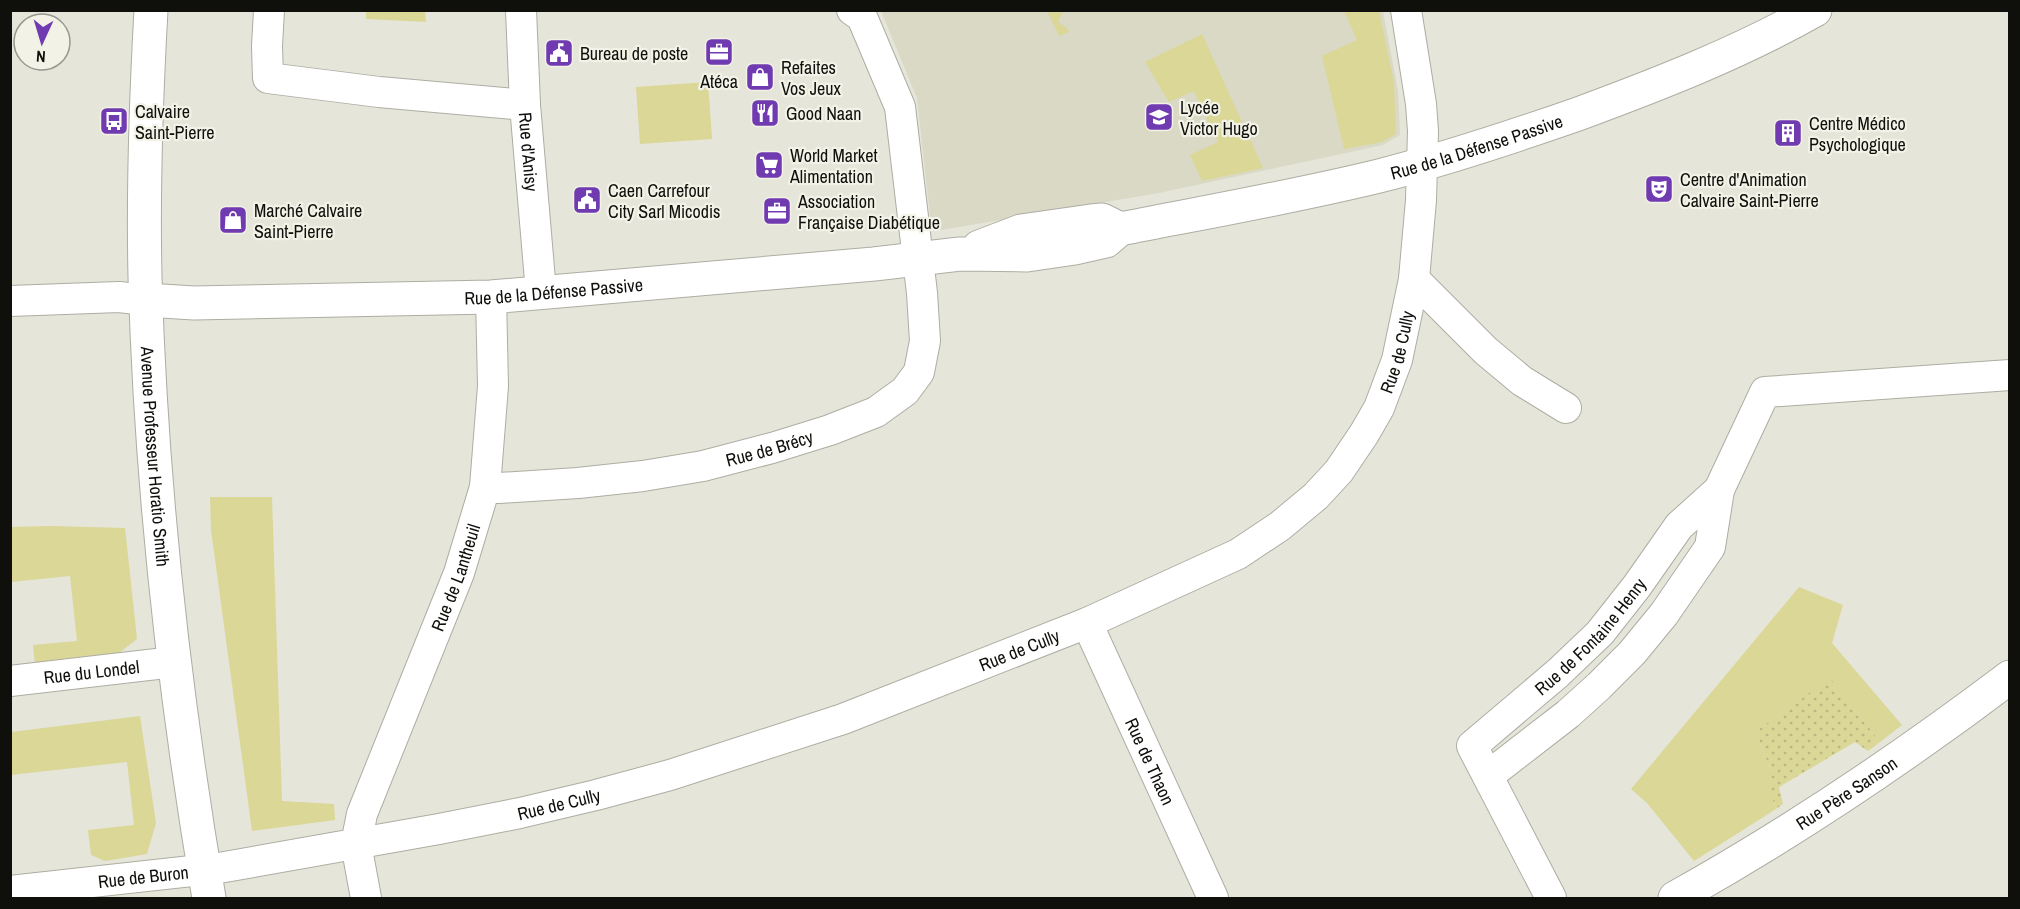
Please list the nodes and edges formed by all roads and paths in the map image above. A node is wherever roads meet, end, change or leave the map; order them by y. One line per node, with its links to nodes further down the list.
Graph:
1 (151, 10): 13 (street, Avenue Professeur Horatio Smith)
2 (268, 10): 7 (street)
3 (521, 10): 7 (street, Rue d'Anisy)
4 (852, 10): 9 (street)
5 (1406, 10): 8 (street, Rue de Cully)
6 (1815, 10): 8 (street, Rue de la Défense Passive)
7 (525, 105): 11 (street, Rue d'Anisy)
8 (1422, 164): 9 (street, Rue de la Défense Passive); 10 (street, Rue de Cully)
9 (918, 258): 11 (street, Rue de la Défense Passive); 17 (street, Rue de Brécy)
10 (1414, 279): 16 (street); 18 (street, Rue de Cully)
11 (542, 292): 12 (street, Rue de la Défense Passive)
12 (491, 297): 13 (street, Rue de la Défense Passive); 17 (street, Rue de Lantheuil)
13 (146, 300): 14 (street); 19 (street, Avenue Professeur Horatio Smith)
14 (10, 301)
15 (2010, 375): 27 (street)
16 (1566, 408)
17 (485, 487): 22 (street, Rue de Lantheuil)
18 (1087, 623): 22 (street, Rue de Cully); 26 (street, Rue de Thaon)
19 (174, 662): 21 (street, Rue du Londel); 23 (street, Avenue Professeur Horatio Smith)
20 (2010, 678): 28 (street, Rue Père Sanson)
21 (10, 681)
22 (357, 844): 23 (street, Rue de Cully); 25 (street)
23 (206, 884): 24 (street, Rue de Buron)
24 (10, 891)
25 (366, 898)
26 (1213, 898)
27 (1551, 898)
28 (1675, 898)

